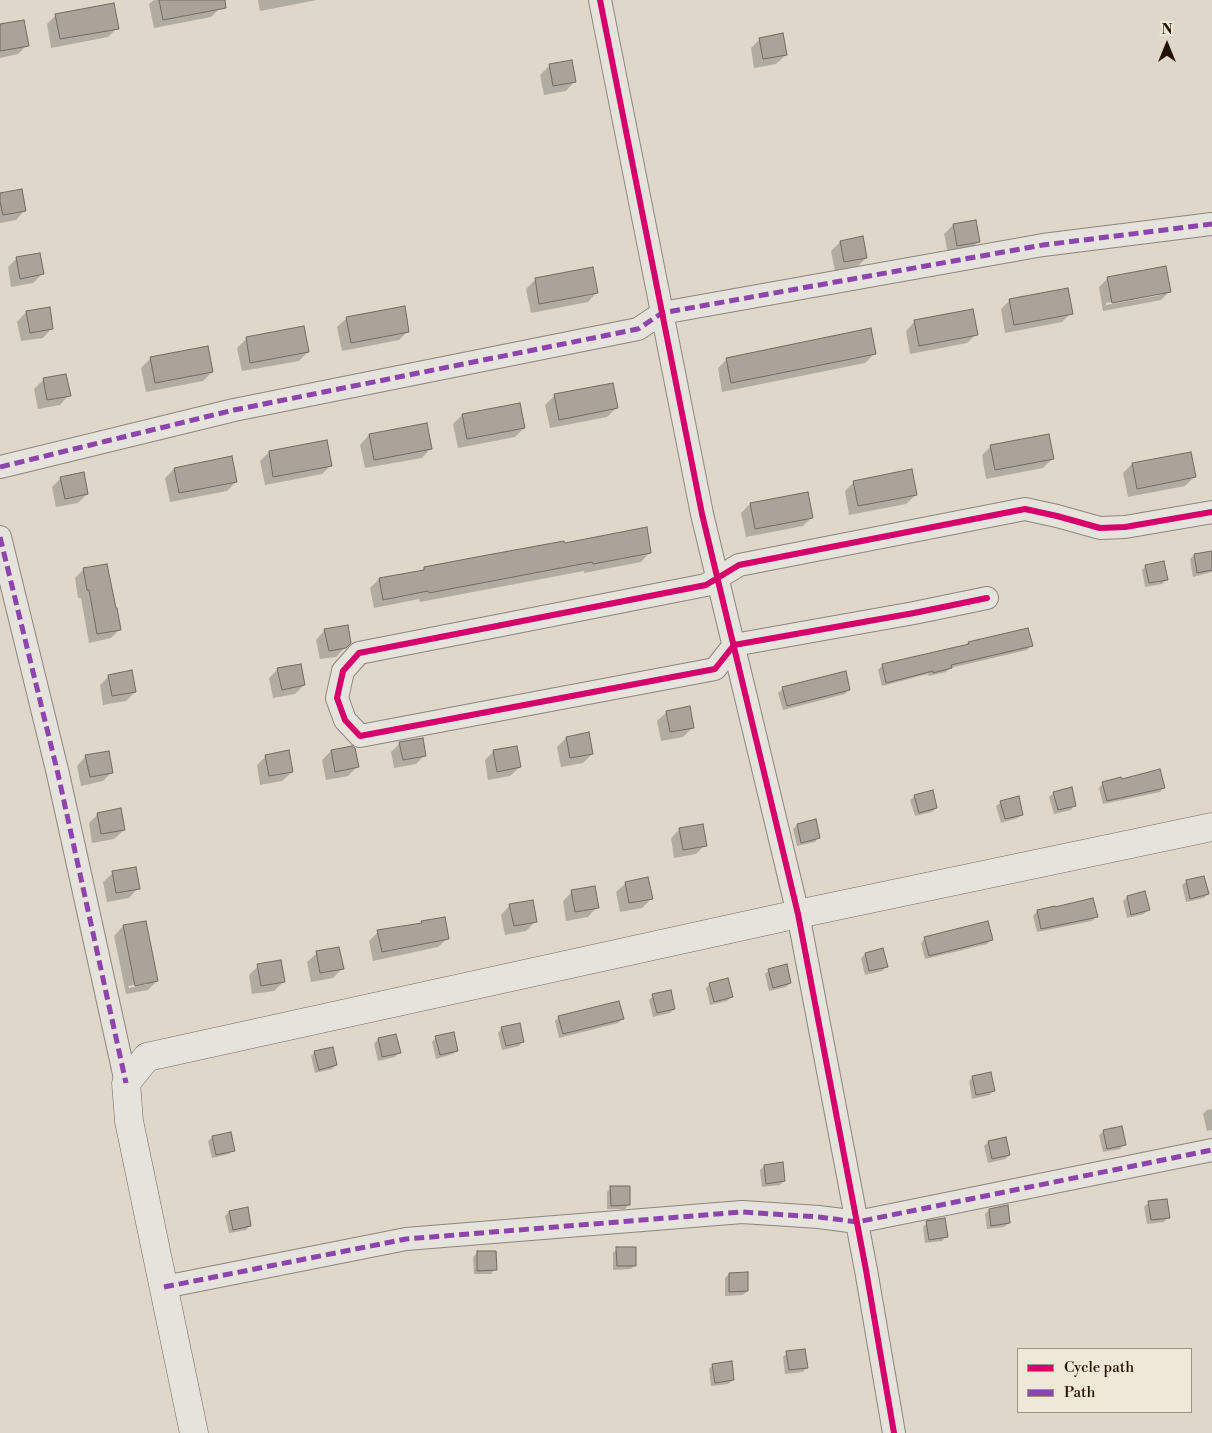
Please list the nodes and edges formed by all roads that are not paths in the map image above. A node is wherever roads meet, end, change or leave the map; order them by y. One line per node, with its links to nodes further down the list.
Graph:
1 (600, 0): 3 (street)
2 (1212, 224): 3 (street)
3 (662, 313): 4 (street); 7 (street)
4 (0, 467)
5 (1212, 512): 7 (street)
6 (0, 537): 12 (street)
7 (717, 577): 9 (street); 9 (street)
8 (987, 598): 9 (street)
9 (734, 645): 11 (street)
10 (1212, 827): 11 (main road)
11 (798, 914): 12 (main road); 14 (street)
12 (126, 1083): 15 (main road)
13 (1212, 1150): 14 (street)
14 (857, 1222): 15 (street); 17 (street)
15 (164, 1287): 16 (main road)
16 (194, 1433)
17 (894, 1433)

